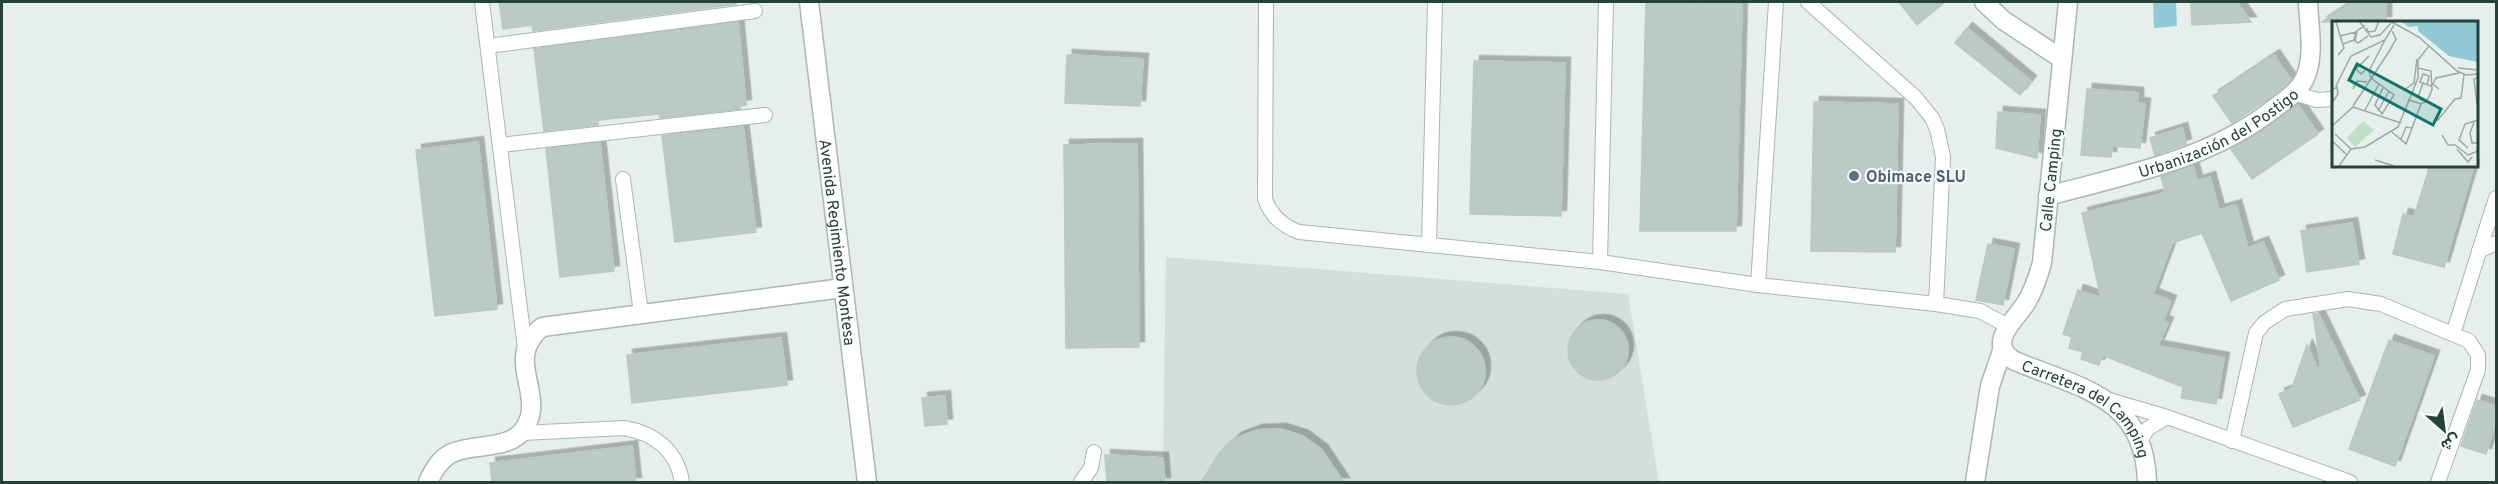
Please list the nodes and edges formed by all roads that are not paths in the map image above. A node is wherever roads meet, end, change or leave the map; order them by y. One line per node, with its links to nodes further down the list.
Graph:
1 (482, 2): 12 (lane)
2 (809, 2): 26 (street, Avenida Regimiento Montesa)
3 (1266, 2): 22 (lane)
4 (1435, 2): 22 (lane)
5 (1606, 2): 24 (lane)
6 (1776, 2): 25 (lane)
7 (1808, 2): 27 (lane)
8 (1984, 2): 13 (street)
9 (2068, 2): 13 (street, Calle Camping)
10 (2308, 2): 14 (street, Urbanización del Postigo)
11 (755, 11): 12 (lane)
12 (488, 46): 17 (lane)
13 (2062, 59): 19 (street, Calle Camping)
14 (2295, 93): 15 (lane); 19 (street, Urbanización del Postigo)
15 (2332, 99)
16 (765, 114): 17 (lane)
17 (500, 145): 32 (lane)
18 (623, 179): 28 (lane)
19 (2048, 196): 29 (street, Calle Camping)
20 (2496, 198): 23 (lane)
21 (2496, 243): 23 (lane)
22 (1429, 246): 24 (lane)
23 (2479, 251): 30 (lane)
24 (1600, 262): 25 (lane)
25 (1758, 285): 27 (lane)
26 (843, 288): 28 (street); 41 (street, Avenida Regimiento Montesa)
27 (1936, 304): 29 (lane)
28 (641, 313): 32 (street)
29 (2008, 326): 31 (street, Calle Camping)
30 (2453, 334): 36 (lane); 46 (lane)
31 (2003, 348): 33 (street, Carretera del Camping); 43 (street, Calle Camping)
32 (525, 350): 35 (street)
33 (2107, 399): 34 (lane); 37 (street, Carretera del Camping)
34 (2167, 417): 36 (lane); 37 (lane)
35 (522, 433): 39 (street); 40 (lane)
36 (2232, 441): 45 (lane)
37 (2140, 442): 44 (street, Carretera del Camping)
38 (1094, 452): 42 (lane)
39 (428, 483)
40 (682, 483)
41 (867, 483)
42 (1082, 483)
43 (1975, 483)
44 (2148, 483)
45 (2349, 483)
46 (2438, 483)

